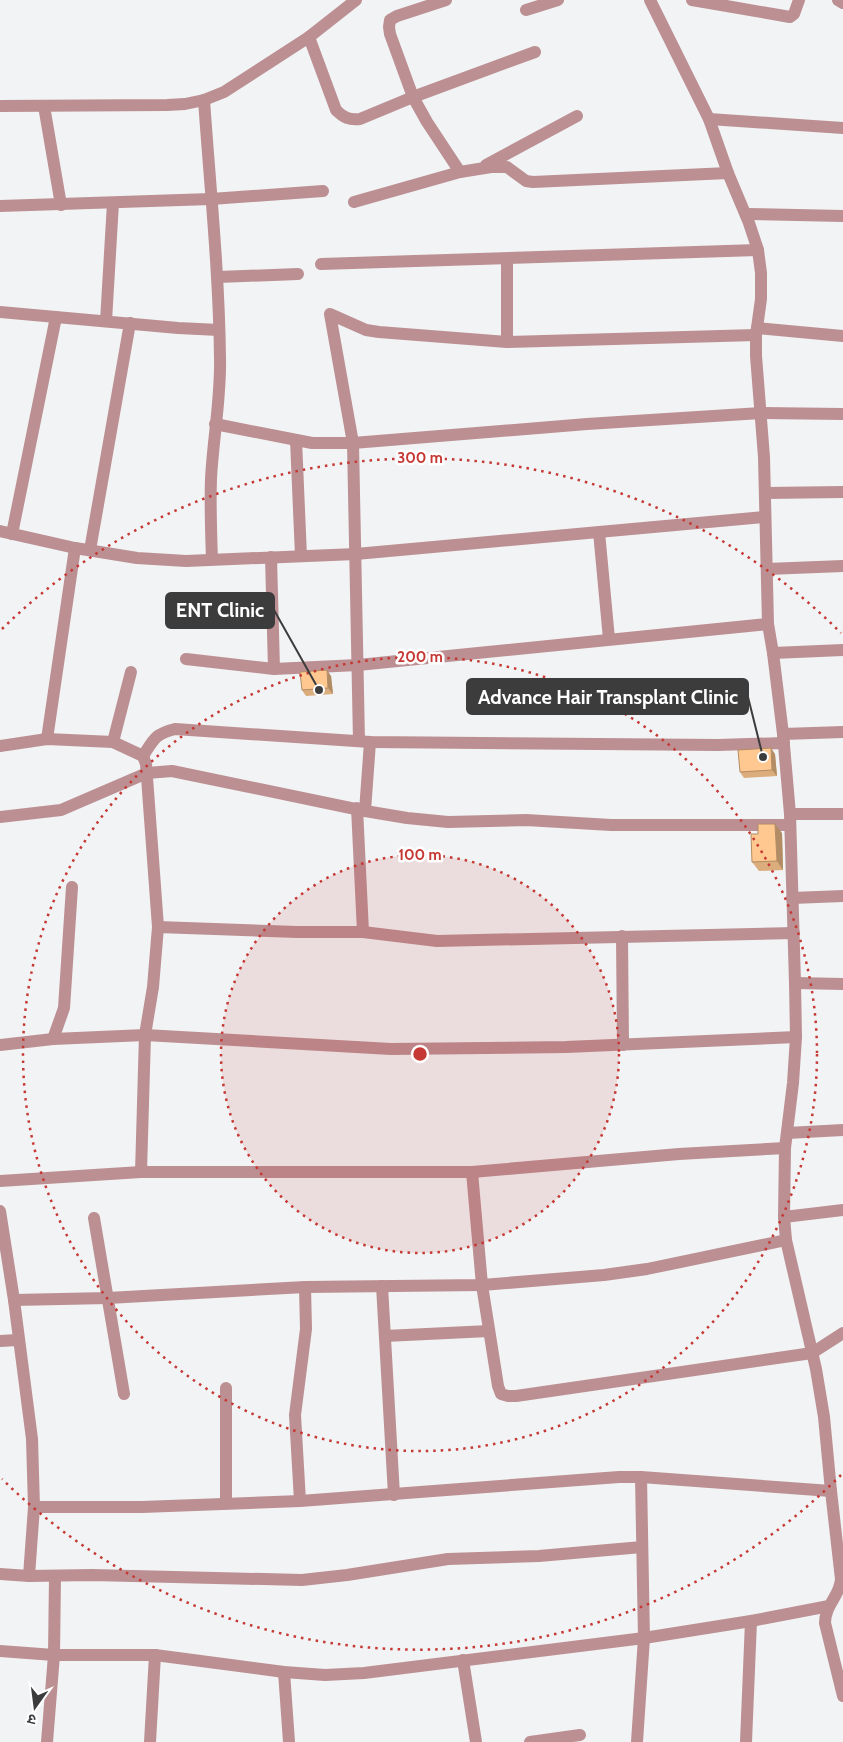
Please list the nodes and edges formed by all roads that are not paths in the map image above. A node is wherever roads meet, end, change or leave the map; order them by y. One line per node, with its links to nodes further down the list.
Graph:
1 (355, 0): 10 (street)
2 (446, 0): 12 (street)
3 (558, 0): 9 (street)
4 (650, 0): 17 (street)
5 (692, 0): 6 (street)
6 (799, 0)
7 (838, 0): 8 (street)
8 (843, 3)
9 (526, 10)
10 (310, 36): 12 (street); 13 (street)
11 (535, 52): 12 (street)
12 (413, 97): 20 (street)
13 (204, 100): 15 (street); 23 (street)
14 (0, 106): 15 (street)
15 (44, 106): 26 (street)
16 (577, 116): 19 (street)
17 (709, 119): 18 (street); 21 (street)
18 (843, 128)
19 (480, 169): 20 (street); 21 (street)
20 (460, 172): 24 (street)
21 (728, 173): 28 (street)
22 (322, 191): 23 (street)
23 (211, 199): 25 (street); 34 (street)
24 (354, 202)
25 (113, 203): 26 (street); 37 (street)
26 (61, 205): 27 (street)
27 (0, 206)
28 (746, 214): 29 (street); 30 (street)
29 (843, 216)
30 (758, 250): 31 (street); 40 (street)
31 (507, 259): 32 (street); 42 (street)
32 (321, 264)
33 (298, 274): 34 (street)
34 (218, 277): 39 (street)
35 (0, 312): 36 (street)
36 (56, 317): 37 (street); 52 (street)
37 (106, 321): 38 (street)
38 (130, 323): 39 (street); 54 (street)
39 (218, 330): 45 (street)
40 (757, 331): 41 (street); 42 (street); 43 (street)
41 (843, 336)
42 (507, 342): 47 (street)
43 (761, 413): 44 (street); 47 (street); 49 (street)
44 (843, 414)
45 (215, 424): 46 (street); 58 (street)
46 (296, 440): 47 (street); 56 (street)
47 (353, 443): 55 (street)
48 (843, 492): 49 (street)
49 (765, 493): 50 (street)
50 (765, 517): 51 (street); 60 (street)
51 (599, 532): 55 (street); 62 (street)
52 (6, 533): 53 (street)
53 (75, 548): 54 (street); 70 (street)
54 (90, 550): 58 (street)
55 (356, 554): 56 (street); 66 (street)
56 (301, 556): 57 (street)
57 (271, 557): 58 (street); 67 (street)
58 (212, 559)
59 (843, 566): 60 (street)
60 (766, 569): 61 (street)
61 (768, 624): 62 (street); 64 (street)
62 (609, 639): 66 (street)
63 (843, 650): 64 (street)
64 (773, 653): 71 (street)
65 (186, 659): 67 (street)
66 (358, 664): 67 (street); 73 (street)
67 (274, 669)
68 (131, 672): 72 (street)
69 (843, 732): 71 (street)
70 (46, 739): 72 (street); 74 (street)
71 (784, 739): 73 (street); 80 (street)
72 (113, 742): 75 (street)
73 (364, 742): 75 (street); 77 (street)
74 (0, 746)
75 (143, 756): 76 (street)
76 (146, 773): 77 (street); 79 (street); 84 (street)
77 (361, 810): 80 (street); 85 (street)
78 (843, 814): 80 (street)
79 (0, 817)
80 (790, 819): 83 (street)
81 (72, 887): 92 (street)
82 (843, 896): 83 (street)
83 (792, 898): 86 (street)
84 (158, 927): 85 (street); 90 (street)
85 (363, 932): 87 (street)
86 (794, 932): 87 (street); 88 (street)
87 (622, 936): 94 (street)
88 (795, 983): 89 (street); 91 (street)
89 (843, 984)
90 (145, 1035): 92 (street); 94 (street); 98 (street)
91 (796, 1037): 94 (street); 96 (street)
92 (53, 1039): 93 (street)
93 (0, 1045)
94 (623, 1045)
95 (843, 1130): 96 (street)
96 (786, 1133): 97 (street)
97 (785, 1148): 99 (street); 103 (street)
98 (141, 1172): 99 (street); 100 (street)
99 (472, 1172): 107 (street)
100 (0, 1181)
101 (843, 1210): 103 (street)
102 (0, 1212): 105 (street)
103 (784, 1217): 106 (street)
104 (94, 1218): 110 (street)
105 (2, 1237): 111 (street)
106 (786, 1240): 107 (street); 117 (street)
107 (482, 1285): 108 (street); 112 (street)
108 (382, 1286): 109 (street); 114 (street)
109 (305, 1287): 110 (street); 123 (street)
110 (108, 1298): 111 (street); 119 (street)
111 (14, 1300): 115 (street)
112 (489, 1330): 114 (street); 117 (street)
113 (843, 1333): 117 (street)
114 (385, 1336): 122 (street)
115 (18, 1340): 116 (street); 125 (street)
116 (0, 1341)
117 (812, 1353): 121 (street)
118 (226, 1388): 124 (street)
119 (124, 1394)
120 (641, 1477): 121 (street); 122 (street); 126 (street)
121 (831, 1491): 127 (street)
122 (394, 1495): 123 (street)
123 (300, 1501): 124 (street)
124 (226, 1503): 125 (street)
125 (34, 1507): 129 (street)
126 (642, 1546): 130 (street); 133 (street)
127 (842, 1564): 131 (street)
128 (0, 1574): 129 (street)
129 (29, 1576): 130 (street)
130 (55, 1576): 135 (street)
131 (829, 1606): 132 (street); 139 (street)
132 (751, 1621): 133 (street); 147 (street)
133 (644, 1638): 137 (street); 146 (street)
134 (0, 1651): 135 (street)
135 (54, 1655): 136 (street); 141 (street)
136 (155, 1655): 138 (street); 142 (street)
137 (463, 1660): 138 (street); 144 (street)
138 (284, 1672): 143 (street)
139 (843, 1696)
140 (580, 1735): 145 (street)
141 (47, 1742)
142 (150, 1742)
143 (289, 1742)
144 (476, 1742)
145 (530, 1742)
146 (637, 1742)
147 (746, 1742)

